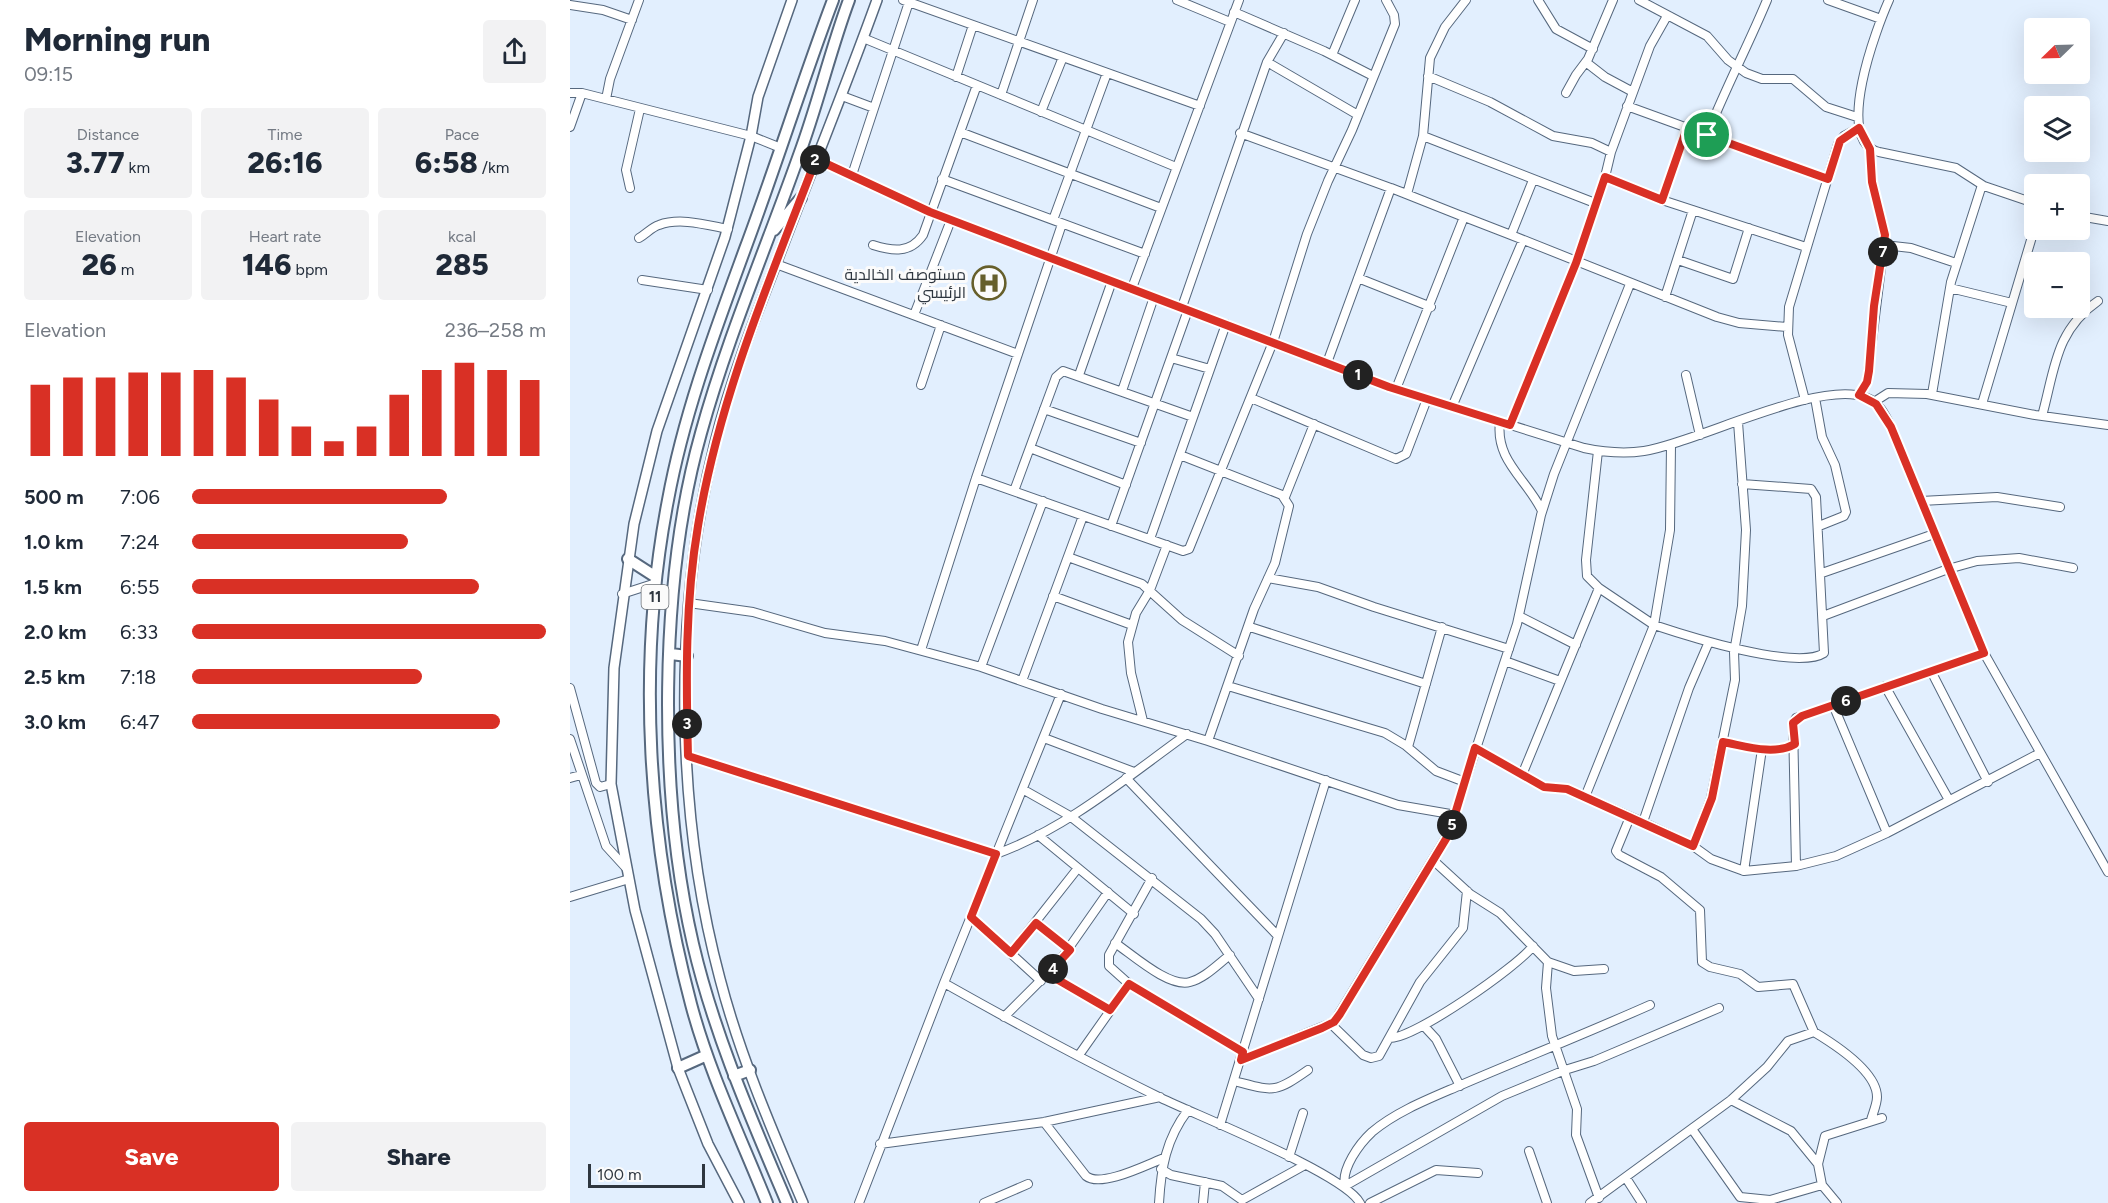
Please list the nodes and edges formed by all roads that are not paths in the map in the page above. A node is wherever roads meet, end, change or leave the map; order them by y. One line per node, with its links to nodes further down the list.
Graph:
1 (639, 0): 25 (street)
2 (792, 0): 64 (main road)
3 (833, 0): 66 (highway, 11)
4 (849, 0): 98 (highway, 11)
5 (878, 0): 29 (main road)
6 (1033, 0): 30 (street)
7 (1177, 0): 19 (street)
8 (1239, 0): 22 (street)
9 (1355, 0): 33 (street)
10 (1386, 0): 39 (street)
11 (1466, 0): 40 (street)
12 (1538, 0): 31 (street)
13 (1613, 0): 31 (street)
14 (1767, 0): 37 (street)
15 (1828, 0): 24 (street)
16 (1889, 0): 24 (street)
17 (906, 1): 20 (street); 32 (street)
18 (1642, 1): 23 (street)
19 (1188, 2): 26 (street)
20 (923, 3): 27 (street)
21 (570, 5): 25 (street)
22 (1234, 12): 26 (street); 28 (street)
23 (1667, 16): 37 (street); 43 (street)
24 (1881, 19): 56 (street)
25 (632, 20): 49 (street)
26 (1230, 22): 50 (street)
27 (973, 25): 30 (street); 41 (street)
28 (1284, 33): 33 (street); 35 (street)
29 (863, 38): 32 (street); 48 (main road)
30 (1019, 41): 34 (street); 47 (street)
31 (1593, 49): 36 (street)
32 (893, 51): 41 (street); 53 (street)
33 (1332, 55): 39 (street)
34 (1063, 57): 38 (street); 54 (street)
35 (1267, 62): 55 (street); 62 (street)
36 (1587, 63): 43 (street); 46 (street)
37 (1738, 68): 56 (street); 63 (street)
38 (1107, 73): 50 (street); 60 (street)
39 (1373, 76): 55 (street)
40 (1428, 76): 65 (street); 68 (street)
41 (956, 77): 42 (street)
42 (977, 85): 47 (street); 61 (street)
43 (1633, 92): 51 (street)
44 (570, 93): 45 (street)
45 (582, 93): 49 (street); 57 (street)
46 (1566, 93)
47 (1001, 95): 54 (street)
48 (842, 96): 53 (street); 69 (main road)
49 (606, 99): 52 (street)
50 (1200, 106): 70 (street)
51 (1628, 106): 58 (street); 68 (street)
52 (640, 108): 64 (street); 79 (street)
53 (874, 108): 73 (street)
54 (1041, 112): 60 (street)
55 (1358, 115): 71 (street)
56 (1857, 117): 59 (street)
57 (570, 127)
58 (1687, 128): 63 (street); 83 (street)
59 (1859, 128): 67 (street); 76 (street)
60 (1086, 130): 70 (street); 72 (street)
61 (960, 132): 72 (street); 75 (street)
62 (1240, 133): 71 (street); 123 (street)
63 (1707, 135): 76 (street)
64 (751, 136): 66 (street); 96 (main road)
65 (1423, 136): 77 (street); 81 (street)
66 (781, 148): 135 (highway, 11)
67 (1870, 149): 78 (street); 103 (street)
68 (1611, 152): 74 (street)
69 (816, 159): 73 (street); 82 (main road)
70 (1176, 167): 86 (street)
71 (1334, 168): 80 (street); 128 (street)
72 (1070, 174): 86 (street); 92 (street)
73 (852, 175): 88 (street)
74 (1605, 177): 83 (street); 85 (street)
75 (942, 179): 88 (street); 92 (street)
76 (1828, 179): 104 (street)
77 (1533, 180): 85 (street); 97 (street)
78 (1982, 185): 84 (street); 109 (street)
79 (630, 188)
80 (1391, 188): 81 (street); 89 (street); 111 (street)
81 (1407, 194): 89 (street)
82 (801, 198): 98 (highway); 110 (main road)
83 (1662, 200): 87 (street)
84 (2024, 200)
85 (1595, 203): 108 (street)
86 (1161, 208): 105 (street)
87 (1693, 210): 95 (street); 107 (street)
88 (930, 212): 91 (street); 102 (street)
89 (1464, 217): 97 (street); 122 (street)
90 (2090, 218): 93 (street)
91 (951, 220): 106 (street); 124 (street)
92 (1053, 220): 94 (street)
93 (2108, 221)
94 (1062, 224): 105 (street); 106 (street)
95 (1749, 228): 104 (street); 107 (street)
96 (728, 229): 99 (street); 117 (main road)
97 (1511, 235): 100 (street)
98 (768, 237): 139 (highway, 11)
99 (639, 238)
100 (1523, 240): 108 (street); 149 (street)
101 (2031, 240): 121 (street)
102 (873, 245)
103 (1884, 245): 109 (street); 141 (street)
104 (1806, 247): 127 (street)
105 (1145, 254): 115 (street)
106 (1050, 257): 113 (street); 129 (street)
107 (1678, 260): 119 (street)
108 (1576, 263): 114 (street); 156 (street)
109 (1956, 263): 116 (street)
110 (776, 264): 124 (street); 192 (main road)
111 (1358, 278): 122 (street); 131 (street)
112 (642, 280): 117 (street)
113 (1112, 281): 115 (street); 133 (street)
114 (1630, 284): 119 (street); 160 (street)
115 (1132, 288): 118 (street)
116 (1950, 288): 121 (street); 140 (street)
117 (708, 290): 182 (main road)
118 (1154, 297): 123 (street); 138 (street)
119 (1665, 297): 127 (street)
120 (2098, 301): 151 (street)
121 (2012, 303): 148 (street)
122 (1431, 307): 137 (street)
123 (1185, 308): 125 (street); 130 (street)
124 (914, 315): 126 (street)
125 (1226, 324): 128 (street); 132 (street)
126 (941, 325): 129 (street); 136 (street)
127 (1787, 327): 145 (street)
128 (1273, 342): 131 (street); 142 (street)
129 (1018, 354): 166 (street)
130 (1171, 358): 132 (street); 147 (street)
131 (1327, 363): 137 (street)
132 (1210, 369): 152 (street)
133 (1079, 375): 138 (street); 150 (street)
134 (1686, 375): 158 (street)
135 (697, 386): 139 (highway); 187 (highway, 11)
136 (921, 386)
137 (1396, 389): 144 (street)
138 (1122, 391): 147 (street)
139 (713, 393): 205 (highway, 11)
140 (1932, 394): 146 (street); 148 (street)
141 (1859, 395): 143 (street); 146 (street)
142 (1251, 398): 155 (street); 165 (street)
143 (1815, 398): 145 (street); 177 (street)
144 (1427, 399): 149 (street); 155 (street)
145 (1805, 400): 154 (street)
146 (1874, 402): 172 (street)
147 (1155, 403): 152 (street); 159 (street)
148 (1982, 404): 151 (street)
149 (1452, 407): 153 (street)
150 (1044, 409): 159 (street); 162 (street)
151 (2042, 416): 157 (street)
152 (1193, 417): 164 (street)
153 (1500, 422): 156 (street); 174 (street)
154 (1738, 422): 158 (street); 167 (street)
155 (1314, 424): 170 (street)
156 (1510, 425): 160 (street)
157 (2108, 425)
158 (1700, 435): 161 (street)
159 (1141, 443): 168 (street)
160 (1565, 443): 163 (street); 174 (street)
161 (1671, 445): 163 (street); 196 (street)
162 (1030, 448): 168 (street); 169 (street)
163 (1598, 451): 188 (street)
164 (1180, 455): 165 (street); 179 (street)
165 (1222, 471): 170 (street); 180 (street)
166 (976, 478): 169 (street); 203 (street)
167 (1742, 484): 177 (street); 201 (street)
168 (1126, 485): 176 (street)
169 (1014, 491): 171 (street)
170 (1285, 497): 186 (street)
171 (1043, 501): 175 (street); 209 (street)
172 (1921, 501): 173 (street); 178 (street)
173 (2060, 507)
174 (1542, 511): 193 (street)
175 (1083, 516): 176 (street); 181 (street)
176 (1111, 526): 179 (street)
177 (1820, 526): 185 (street)
178 (1934, 534): 184 (street); 185 (street)
179 (1150, 539): 180 (street)
180 (1167, 545): 189 (street)
181 (1068, 557): 189 (street); 191 (street)
182 (628, 559): 187 (highway); 190 (main road)
183 (2073, 568): 184 (street)
184 (1948, 569): 194 (street); 204 (street)
185 (1822, 573): 194 (street)
186 (1268, 578): 197 (street); 198 (street)
187 (656, 580): 190 (street); 286 (highway, 11)
188 (1599, 588): 196 (street); 200 (street)
189 (1150, 590): 195 (street); 207 (street)
190 (622, 594): 239 (main road)
191 (1053, 596): 195 (street); 211 (street)
192 (689, 603): 203 (street); 206 (main road)
193 (1519, 616): 200 (street); 202 (street)
194 (1823, 616): 201 (street)
195 (1132, 625): 219 (street)
196 (1654, 625): 199 (street); 241 (street)
197 (1250, 627): 207 (street); 213 (street)
198 (1442, 627): 202 (street); 213 (street)
199 (1708, 644): 201 (street); 246 (street)
200 (1576, 645): 212 (street)
201 (1735, 648): 224 (street)
202 (1509, 649): 208 (street)
203 (921, 650): 209 (street)
204 (1984, 653): 210 (street); 229 (street)
205 (671, 654): 206 (highway); 293 (highway, 11)
206 (687, 656): 230 (main road)
207 (1239, 656): 214 (street)
208 (1505, 661): 212 (street); 227 (street)
209 (981, 667): 211 (street)
210 (1931, 671): 215 (street); 238 (street)
211 (1022, 681): 217 (street)
212 (1560, 681): 233 (street)
213 (1426, 684): 226 (street)
214 (1228, 686): 223 (street); 226 (street)
215 (1884, 686): 218 (street); 242 (street)
216 (570, 688): 239 (street)
217 (1061, 694): 219 (street); 221 (street)
218 (1834, 707): 225 (street); 247 (street)
219 (1143, 721): 220 (street)
220 (1187, 734): 223 (street); 231 (street)
221 (1044, 738): 231 (street); 240 (street)
222 (570, 739): 232 (street)
223 (1208, 741): 236 (street)
224 (1723, 742): 228 (street); 249 (street)
225 (1795, 744): 228 (street); 252 (street)
226 (1408, 747): 237 (street)
227 (1475, 748): 233 (street); 237 (street)
228 (1762, 749): 254 (street)
229 (2040, 753): 238 (street); 255 (street)
230 (688, 756): 250 (street); 290 (main road)
231 (1134, 772): 235 (street)
232 (581, 775): 234 (street); 256 (street)
233 (1522, 776): 241 (street)
234 (570, 778)
235 (1126, 778): 244 (street); 264 (street)
236 (1326, 780): 243 (street); 264 (street)
237 (1465, 782): 243 (street)
238 (1988, 782): 242 (street)
239 (611, 784): 256 (main road)
240 (1024, 790): 244 (street); 250 (street)
241 (1585, 797): 245 (street)
242 (1949, 800): 247 (street)
243 (1456, 815): 251 (street)
244 (1070, 816): 248 (street); 257 (street)
245 (1630, 817): 246 (street); 283 (street)
246 (1643, 822): 249 (street)
247 (1887, 833): 252 (street)
248 (1038, 835): 250 (street); 253 (street)
249 (1693, 846): 254 (street)
250 (996, 854): 262 (street)
251 (1434, 861): 258 (street); 281 (street)
252 (1796, 866): 254 (street)
253 (1078, 868): 259 (street); 263 (street)
254 (1744, 871)
255 (2108, 872)
256 (628, 874): 260 (street); 289 (main road)
257 (1152, 878): 261 (street); 269 (street)
258 (1467, 891): 266 (street); 284 (street)
259 (1108, 892): 261 (street); 267 (street)
260 (570, 897)
261 (1134, 914): 265 (street)
262 (971, 917): 268 (street); 274 (street)
263 (1036, 923): 267 (street); 268 (street)
264 (1278, 936): 276 (street)
265 (1115, 943): 269 (street); 275 (street)
266 (1533, 946): 270 (street); 282 (street)
267 (1070, 950): 272 (street)
268 (1011, 953): 273 (street)
269 (1230, 955): 276 (street)
270 (1548, 962): 271 (street); 285 (street)
271 (1604, 969)
272 (1048, 974): 273 (street); 279 (street)
273 (1041, 981): 280 (street)
274 (944, 983): 280 (street); 305 (street)
275 (1129, 984): 279 (street); 288 (street)
276 (1259, 999): 288 (street)
277 (1650, 1005): 285 (street)
278 (1719, 1008): 292 (street)
279 (1110, 1010): 287 (street)
280 (1004, 1017): 287 (street)
281 (1331, 1024): 284 (street); 288 (street)
282 (1424, 1026): 284 (street); 295 (street)
283 (1814, 1032): 297 (street); 301 (street)
284 (1390, 1038)
285 (1555, 1047): 292 (street); 295 (street)
286 (707, 1055): 289 (highway); 320 (highway, 11)
287 (1079, 1056): 296 (street)
288 (1242, 1056): 294 (street)
289 (678, 1068): 319 (main road)
290 (750, 1070): 293 (highway); 322 (main road)
291 (1308, 1070): 294 (street)
292 (1565, 1070): 317 (street); 318 (street)
293 (734, 1076): 321 (highway, 11)
294 (1234, 1081): 303 (street)
295 (1460, 1086): 317 (street)
296 (1160, 1097): 298 (street); 302 (street)
297 (1731, 1100): 304 (street); 309 (street)
298 (1188, 1110): 303 (street); 308 (street)
299 (1303, 1113): 307 (street)
300 (1882, 1118): 301 (street)
301 (1871, 1120): 309 (street)
302 (1044, 1122): 305 (street); 308 (street)
303 (1220, 1125): 307 (street)
304 (1692, 1129): 313 (street); 316 (street)
305 (880, 1144): 323 (street)
306 (1529, 1151): 329 (street)
307 (1289, 1157): 310 (street)
308 (1164, 1158): 311 (street)
309 (1818, 1164): 316 (street)
310 (1305, 1165): 314 (street); 317 (street)
311 (1161, 1169): 314 (street); 325 (street)
312 (1478, 1173): 328 (street)
313 (1626, 1178): 318 (street); 331 (street)
314 (1205, 1182): 326 (street)
315 (1028, 1184): 324 (street)
316 (1822, 1185): 332 (street)
317 (1345, 1186): 327 (street)
318 (1599, 1198): 330 (street)
319 (739, 1203)
320 (767, 1203)
321 (787, 1203)
322 (803, 1203)
323 (859, 1203)
324 (985, 1203)
325 (1160, 1203)
326 (1203, 1203)
327 (1360, 1203)
328 (1370, 1203)
329 (1547, 1203)
330 (1590, 1203)
331 (1642, 1203)
332 (1838, 1203)

